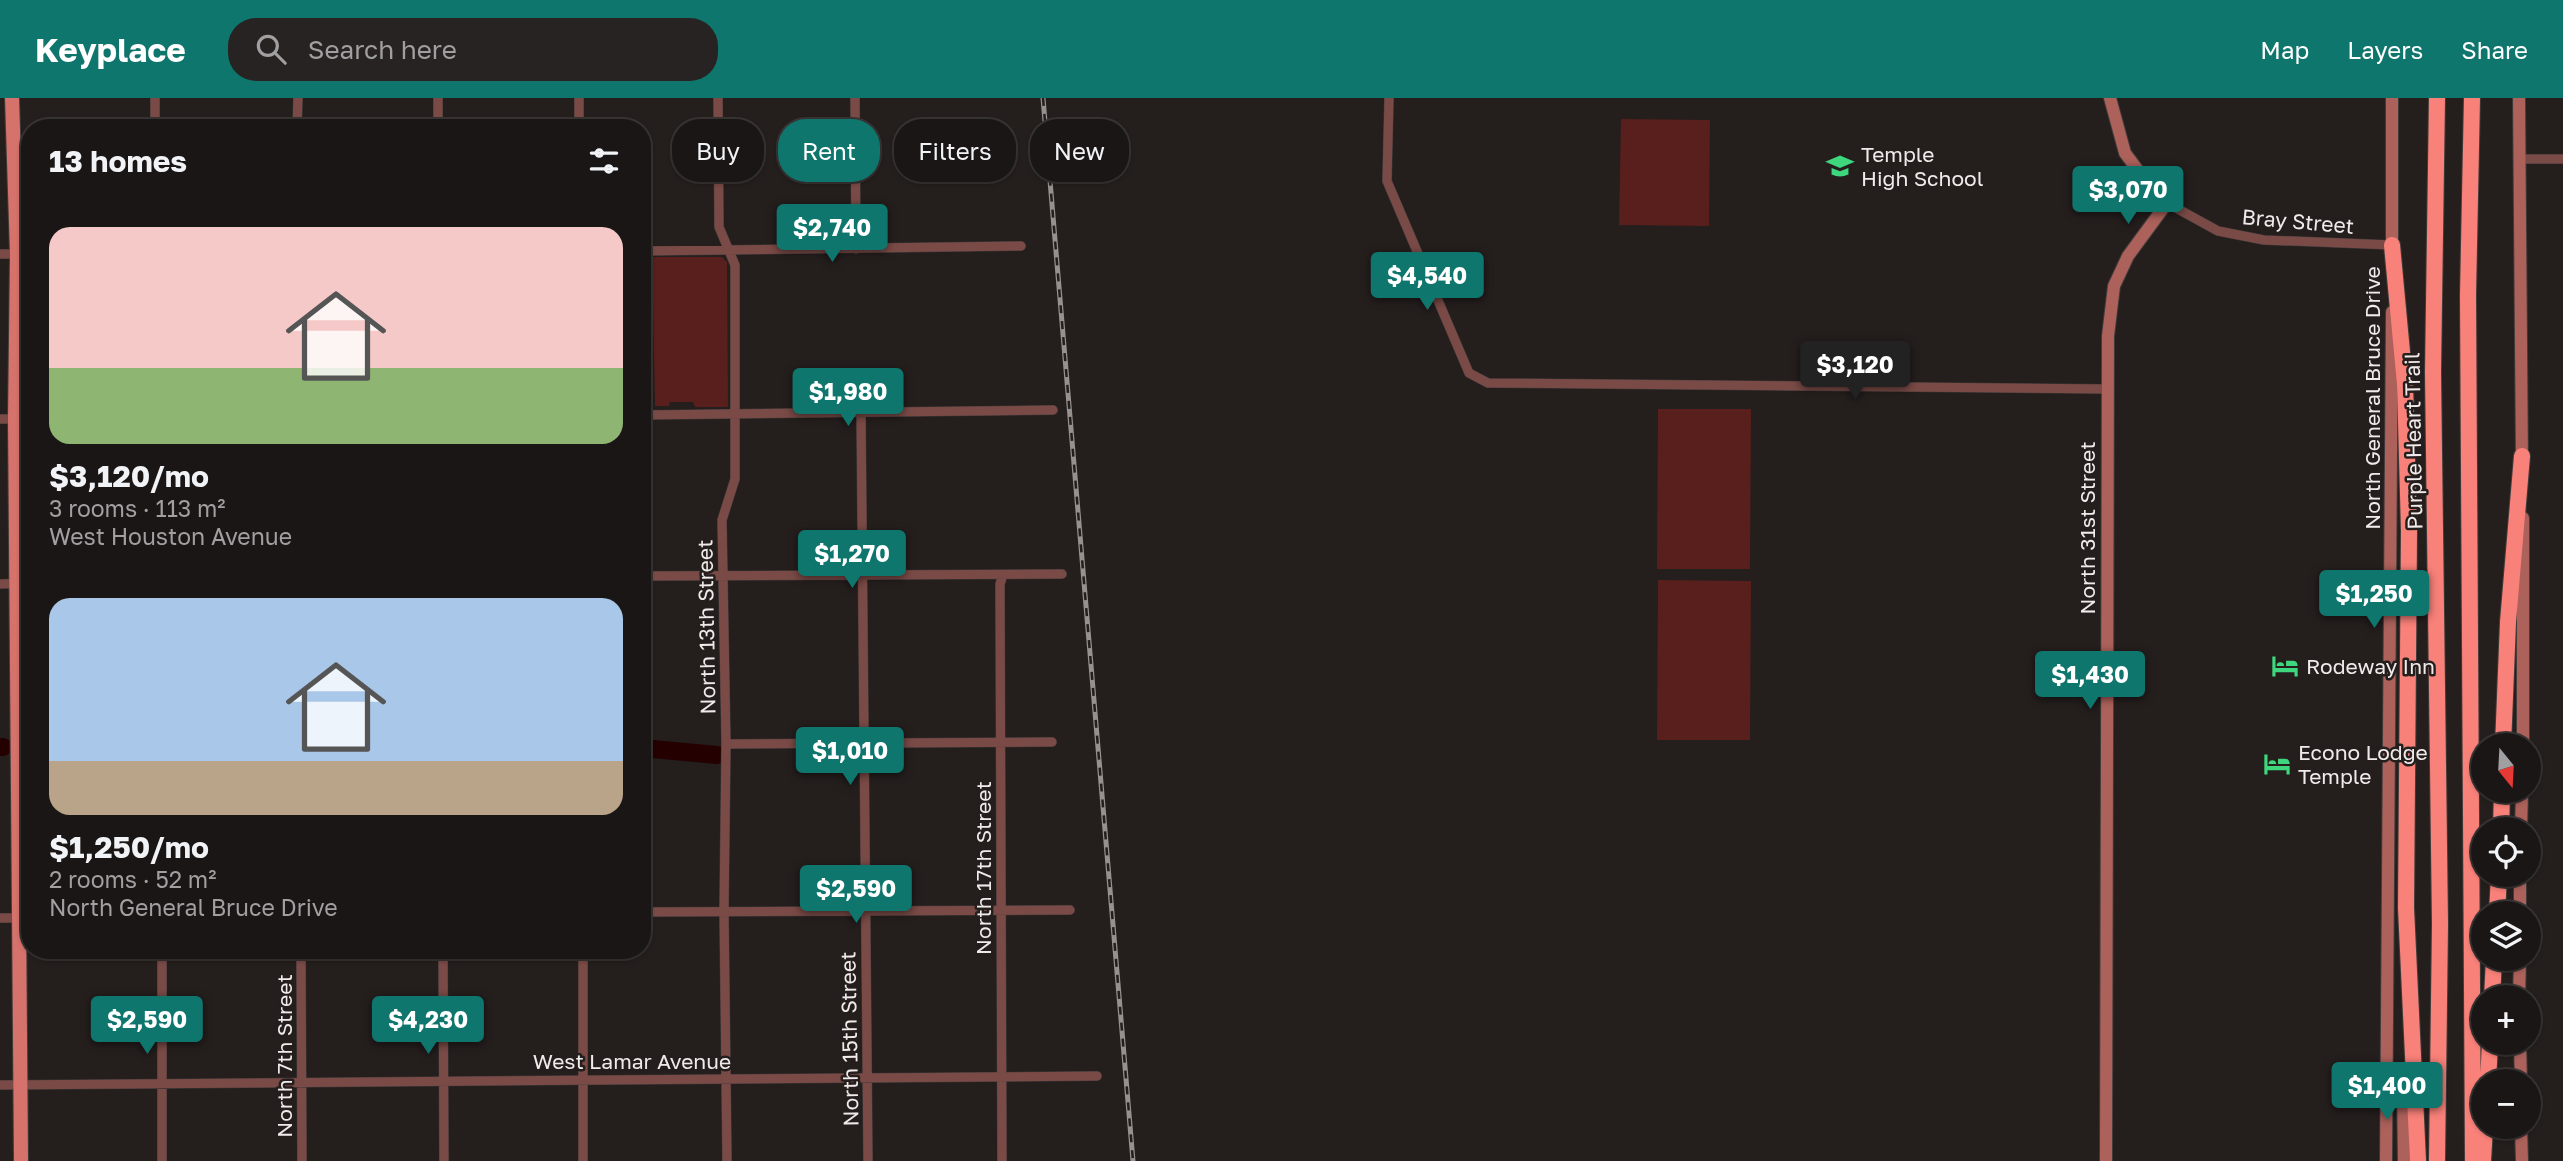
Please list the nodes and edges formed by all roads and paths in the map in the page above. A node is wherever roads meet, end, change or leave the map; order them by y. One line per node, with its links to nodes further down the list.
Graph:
1 (12, 98): 21 (main road)
2 (155, 98): 14 (street)
3 (298, 98): 15 (street)
4 (438, 98): 16 (street)
5 (579, 98): 17 (street)
6 (718, 98): 25 (street, North 13th Street)
7 (855, 98): 24 (street)
8 (1389, 98): 30 (street)
9 (2110, 98): 20 (main road)
10 (2392, 98): 22 (main road, North General Bruce Drive)
11 (2437, 98): 89 (highway, Purple Heart Trail)
12 (2472, 98): 90 (highway)
13 (2519, 98): 18 (main road)
14 (155, 119)
15 (298, 119)
16 (438, 119)
17 (579, 119)
18 (2519, 159): 19 (street); 36 (main road)
19 (2563, 159)
20 (2167, 203): 22 (street, Bray Street); 30 (main road, North 31st Street)
21 (21, 226)
22 (2392, 245): 65 (main road, North General Bruce Drive); 88 (highway)
23 (1021, 247): 24 (street)
24 (856, 249): 25 (street)
25 (727, 250): 26 (street); 32 (street, North 13th Street)
26 (651, 251)
27 (0, 254): 28 (street)
28 (21, 254)
29 (21, 295): 35 (main road)
30 (2107, 389): 85 (main road, North 31st Street)
31 (1054, 410): 33 (street)
32 (736, 413): 33 (street); 34 (street); 42 (street, North 13th Street)
33 (861, 413): 39 (street, North 15th Street)
34 (651, 415)
35 (15, 419): 37 (main road)
36 (2522, 456): 45 (highway); 46 (main road)
37 (21, 543)
38 (1062, 574): 40 (street)
39 (863, 575): 40 (street); 42 (street); 49 (street, North 15th Street)
40 (1003, 575): 47 (street, North 17th Street)
41 (651, 576): 42 (street)
42 (722, 576): 50 (street, North 13th Street)
43 (0, 584): 44 (street)
44 (21, 584)
45 (2504, 733)
46 (2523, 733)
47 (1000, 742): 48 (street); 49 (street); 51 (street, North 17th Street)
48 (1052, 742)
49 (864, 743): 50 (street); 52 (street, North 15th Street)
50 (726, 744): 54 (street, North 13th Street)
51 (1001, 909): 52 (street); 53 (street); 63 (street, North 17th Street)
52 (865, 910): 54 (street); 67 (street, North 15th Street)
53 (1070, 910)
54 (724, 911): 55 (street); 66 (street, North 13th Street)
55 (651, 912)
56 (0, 918): 57 (street)
57 (21, 918)
58 (24, 959): 73 (main road)
59 (162, 959): 70 (street)
60 (301, 959): 71 (street, North 7th Street)
61 (443, 959): 69 (street)
62 (583, 959): 68 (street)
63 (1002, 1076): 64 (street, West Lamar Avenue); 67 (street, West Lamar Avenue); 84 (street, North 17th Street)
64 (1097, 1076)
65 (2386, 1077): 86 (main road, North General Bruce Drive); 87 (main road)
66 (727, 1078): 67 (street, West Lamar Avenue); 68 (street, West Lamar Avenue); 82 (street, North 13th Street)
67 (868, 1078): 83 (street, North 15th Street)
68 (583, 1079): 69 (street, West Lamar Avenue); 81 (street)
69 (443, 1080): 71 (street, West Lamar Avenue); 80 (street)
70 (161, 1083): 71 (street, West Lamar Avenue); 73 (street, West Lamar Avenue); 78 (street)
71 (302, 1083): 79 (street, North 7th Street)
72 (0, 1085): 73 (street, West Lamar Avenue)
73 (22, 1085): 77 (main road)
74 (2484, 1139): 91 (highway)
75 (2514, 1139): 92 (main road)
76 (2522, 1139): 93 (main road)
77 (21, 1161)
78 (162, 1161)
79 (302, 1161)
80 (444, 1161)
81 (583, 1161)
82 (727, 1161)
83 (868, 1161)
84 (1002, 1161)
85 (2106, 1161)
86 (2386, 1161)
87 (2404, 1161)
88 (2418, 1161)
89 (2437, 1161)
90 (2473, 1161)
91 (2483, 1161)
92 (2513, 1161)
93 (2522, 1161)

